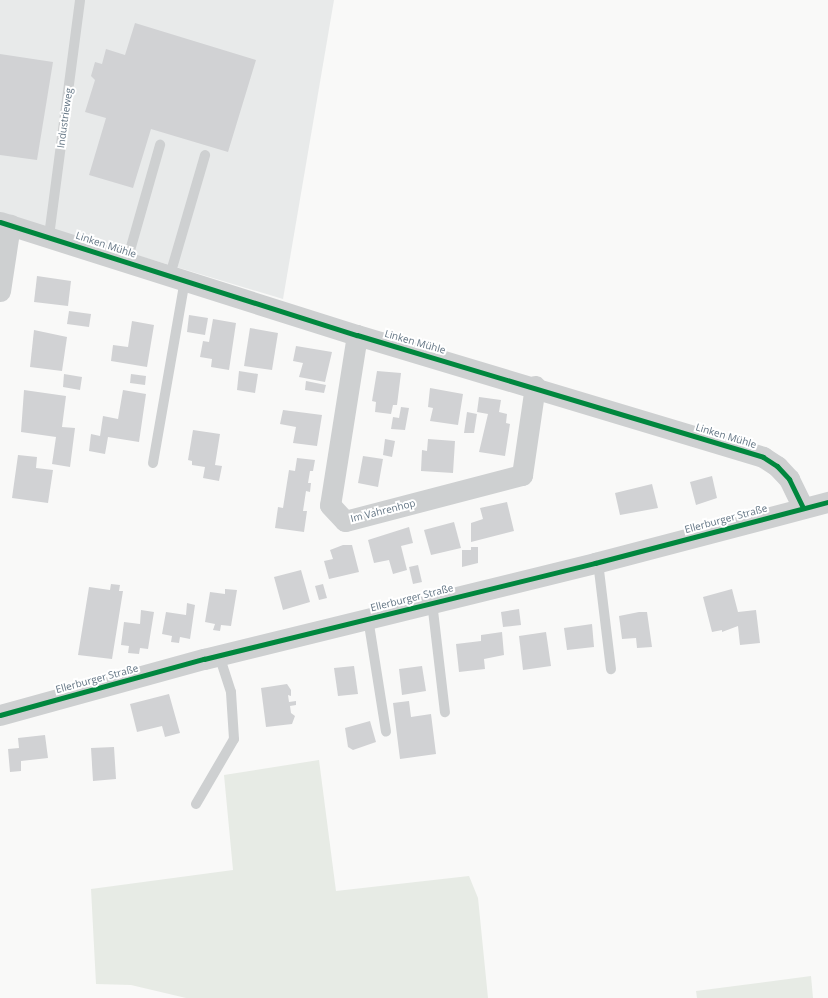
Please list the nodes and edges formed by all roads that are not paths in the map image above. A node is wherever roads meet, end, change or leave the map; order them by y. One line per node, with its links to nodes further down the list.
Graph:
1 (80, 0): 5 (lane, Industrieweg)
2 (160, 145): 6 (lane)
3 (205, 155): 7 (lane)
4 (5, 224): 5 (street, Linken Mühle); 8 (street)
5 (49, 236): 6 (street, Linken Mühle)
6 (127, 261): 7 (street, Linken Mühle)
7 (178, 277): 9 (street, Linken Mühle); 11 (lane)
8 (0, 291)
9 (357, 335): 10 (street, Linken Mühle); 10 (street, Im Vahrenhop)
10 (535, 386): 13 (street, Linken Mühle)
11 (153, 464)
12 (828, 502): 13 (street, Ellerburger Straße)
13 (803, 508): 14 (street, Ellerburger Straße)
14 (598, 562): 15 (street, Ellerburger Straße); 18 (lane)
15 (432, 602): 16 (street, Ellerburger Straße); 19 (lane)
16 (368, 618): 17 (street, Ellerburger Straße); 21 (lane)
17 (219, 655): 20 (street, Ellerburger Straße); 22 (lane)
18 (611, 669)
19 (445, 712)
20 (0, 715)
21 (386, 732)
22 (196, 804)

